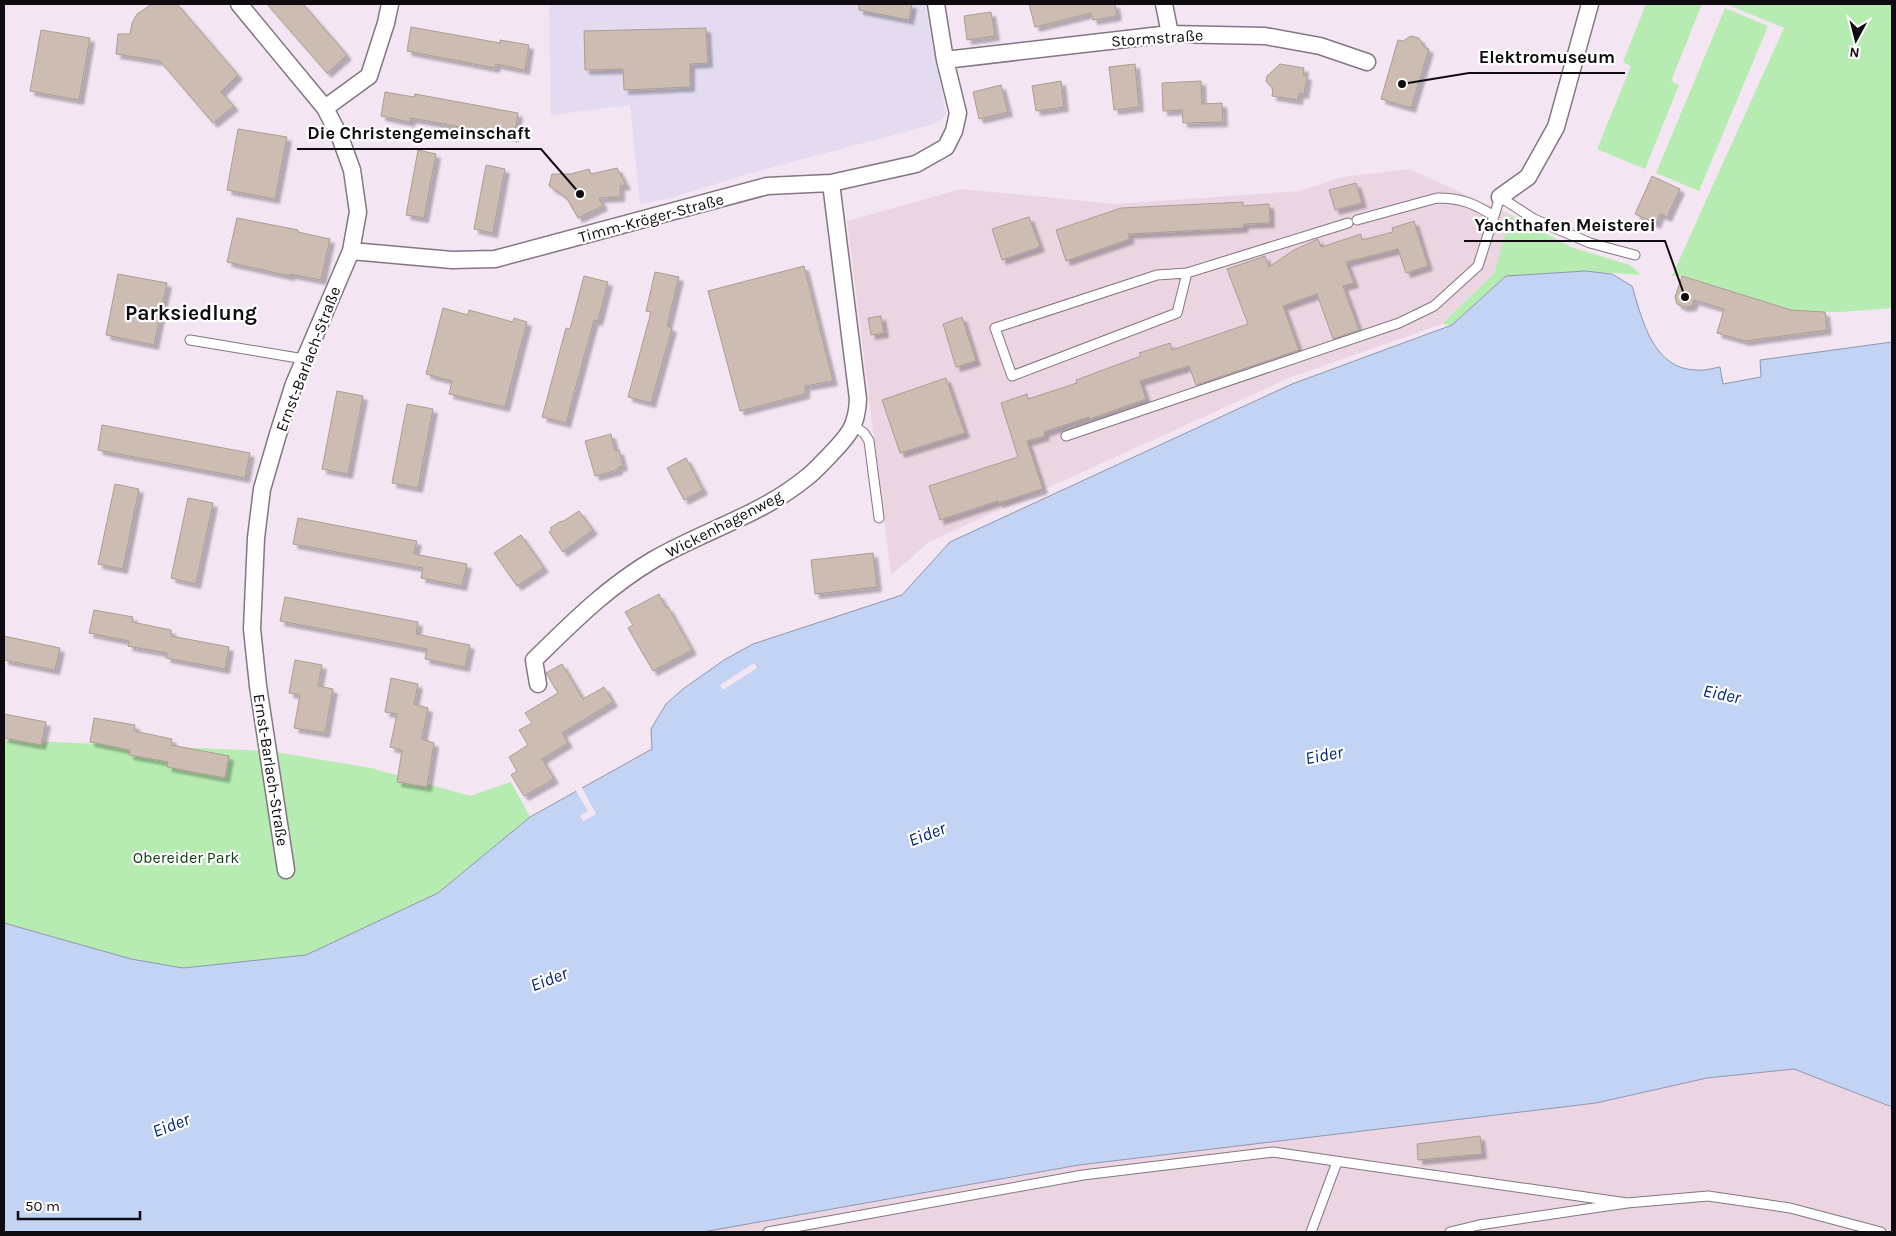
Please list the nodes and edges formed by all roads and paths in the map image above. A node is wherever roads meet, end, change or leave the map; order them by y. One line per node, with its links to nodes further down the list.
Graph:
1 (239, 4): 9 (street, Ernst-Barlach-Straße)
2 (390, 4): 9 (street)
3 (936, 4): 7 (street)
4 (1164, 4): 6 (street)
5 (1590, 4): 11 (street)
6 (1170, 34): 7 (street, Stormstraße); 8 (street, Stormstraße)
7 (945, 60): 10 (street, Timm-Kröger-Straße)
8 (1367, 62)
9 (325, 108): 13 (street, Ernst-Barlach-Straße)
10 (831, 183): 13 (street, Timm-Kröger-Straße); 18 (street, Wickenhagenweg)
11 (1500, 197): 12 (lane); 14 (lane)
12 (1494, 216): 15 (lane); 19 (lane)
13 (351, 252): 17 (street, Ernst-Barlach-Straße)
14 (1636, 255)
15 (1186, 273): 15 (lane)
16 (190, 340): 17 (lane)
17 (304, 359): 22 (street, Ernst-Barlach-Straße)
18 (854, 426): 20 (lane); 21 (street, Wickenhagenweg)
19 (1066, 436)
20 (879, 518)
21 (538, 684)
22 (286, 870)
23 (1337, 1162): 24 (lane); 25 (lane); 26 (lane)
24 (1626, 1203): 27 (lane); 28 (lane)
25 (768, 1232)
26 (1311, 1232)
27 (1450, 1232)
28 (1881, 1232)

